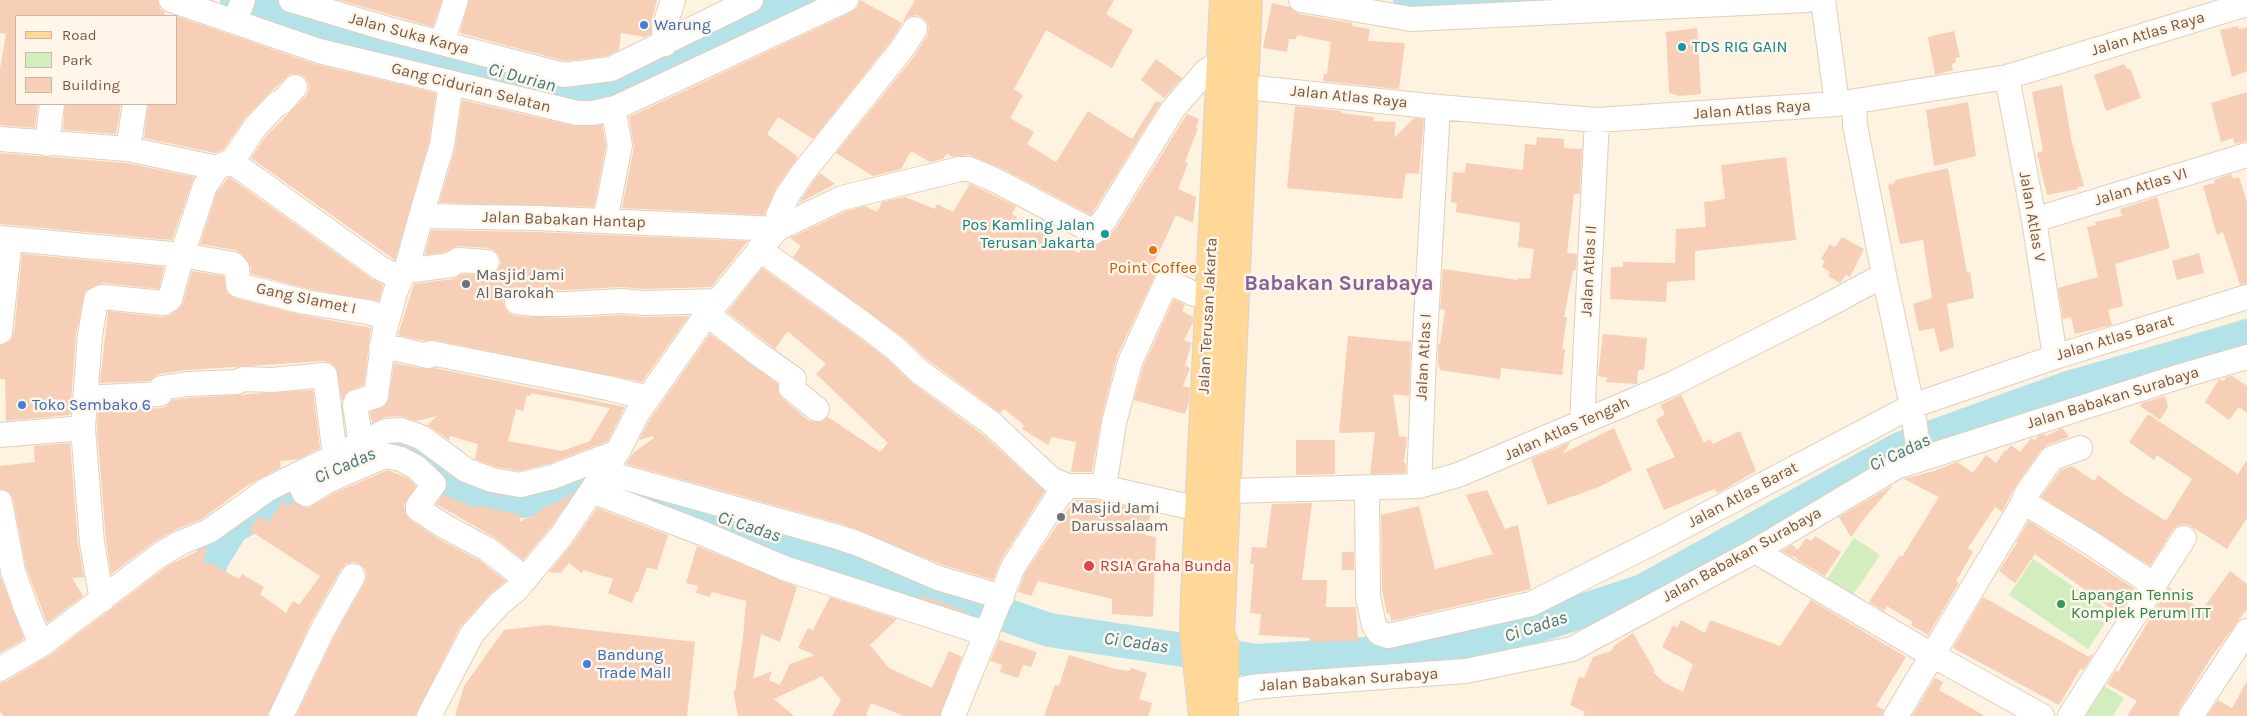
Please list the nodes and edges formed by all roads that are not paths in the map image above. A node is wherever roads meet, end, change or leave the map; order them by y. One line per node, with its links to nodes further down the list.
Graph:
1 (171, 0): 13 (street, Gang Cidurian Selatan)
2 (291, 0): 16 (street, Jalan Suka Karya)
3 (456, 0): 16 (street)
4 (673, 0): 15 (street)
5 (750, 0): 15 (street, Jalan Suka Karya)
6 (846, 0): 26 (street, Gang Cidurian Selatan)
7 (1224, 0): 18 (main road, Jalan Terusan Jakarta)
8 (1248, 0): 20 (main road, Jalan Terusan Jakarta)
9 (1301, 0): 10 (street)
10 (1808, 0)
11 (1823, 0): 22 (street)
12 (2247, 4): 17 (street, Jalan Atlas Raya)
13 (238, 12): 19 (street, Gang Cidurian Selatan)
14 (915, 29): 36 (street)
15 (665, 44): 16 (street, Jalan Suka Karya)
16 (445, 46): 19 (street)
17 (2007, 77): 22 (street, Jalan Atlas Raya); 34 (street, Jalan Atlas V)
18 (1210, 78): 20 (street, Jalan Atlas Raya); 36 (street, Jalan Babakan Hantap); 43 (main road, Jalan Terusan Jakarta)
19 (444, 80): 26 (street, Gang Cidurian Selatan); 33 (street)
20 (1246, 86): 25 (street, Jalan Atlas Raya); 69 (main road, Jalan Terusan Jakarta)
21 (295, 87): 32 (street)
22 (1845, 104): 27 (street, Jalan Atlas Raya); 42 (street)
23 (52, 105): 29 (street)
24 (135, 105): 30 (street)
25 (1438, 107): 27 (street, Jalan Atlas Raya); 66 (street, Jalan Atlas I)
26 (613, 109): 35 (street)
27 (1597, 120): 56 (street, Jalan Atlas II)
28 (0, 139): 29 (street)
29 (47, 144): 30 (street)
30 (128, 149): 32 (street)
31 (2247, 155): 34 (street, Jalan Atlas VI)
32 (224, 166): 39 (street); 41 (street)
33 (421, 216): 35 (street, Jalan Babakan Hantap); 41 (street)
34 (2034, 220): 50 (street, Jalan Atlas V)
35 (605, 221): 36 (street, Jalan Babakan Hantap)
36 (774, 229): 38 (street)
37 (5, 238): 39 (street); 48 (street)
38 (759, 249): 46 (street); 65 (street)
39 (182, 254): 47 (street, Gang Slamet I); 52 (street)
40 (487, 262): 41 (street)
41 (404, 274): 47 (street)
42 (1884, 275): 55 (street); 56 (street, Jalan Atlas Tengah)
43 (1209, 296): 67 (street); 72 (main road, Jalan Terusan Jakarta)
44 (2247, 298): 50 (street, Jalan Atlas Barat)
45 (517, 302): 46 (street)
46 (712, 304): 53 (street); 54 (street)
47 (388, 318): 49 (street)
48 (0, 332)
49 (381, 348): 53 (street); 59 (street)
50 (2055, 357): 55 (street, Jalan Atlas Barat)
51 (2247, 357): 61 (street, Jalan Babakan Surabaya)
52 (85, 398): 57 (street); 62 (street)
53 (648, 398): 63 (street)
54 (817, 409)
55 (1912, 411): 61 (street); 68 (street, Jalan Atlas Barat)
56 (1582, 422): 66 (street, Jalan Atlas Tengah)
57 (83, 428): 58 (street); 78 (street)
58 (0, 435)
59 (361, 444): 62 (street); 63 (street)
60 (2080, 448): 71 (street)
61 (1919, 453): 74 (street, Jalan Babakan Surabaya)
62 (335, 456): 64 (street)
63 (601, 477): 76 (street); 79 (street); 81 (street)
64 (299, 482): 76 (street); 78 (street)
65 (1068, 486): 67 (street); 79 (street)
66 (1419, 486): 68 (street, Jalan Atlas Tengah)
67 (1104, 487): 72 (street)
68 (1367, 488): 69 (street, Jalan Atlas Tengah)
69 (1227, 491): 82 (main road, Jalan Terusan Jakarta)
70 (0, 502): 83 (street)
71 (2021, 507): 77 (street); 84 (street)
72 (1199, 509): 82 (main road, Jalan Terusan Jakarta)
73 (2184, 538): 77 (street)
74 (1755, 551): 84 (street); 86 (street, Jalan Babakan Surabaya)
75 (353, 576): 87 (street)
76 (526, 579): 88 (street)
77 (2154, 585): 95 (street)
78 (102, 600): 83 (street)
79 (1001, 600): 81 (street)
80 (2247, 630): 96 (street)
81 (987, 633): 89 (street)
82 (1207, 642): 86 (main road, Jalan Terusan Jakarta); 86 (main road, Jalan Terusan Jakarta)
83 (41, 645): 85 (street)
84 (1926, 652): 92 (street); 93 (street); 94 (street)
85 (0, 669)
86 (1212, 688): 90 (main road, Jalan Terusan Jakarta); 91 (main road)
87 (281, 716)
88 (429, 716)
89 (953, 716)
90 (1186, 716)
91 (1204, 716)
92 (1881, 716)
93 (1896, 716)
94 (2042, 716)
95 (2070, 716)
96 (2191, 716)

